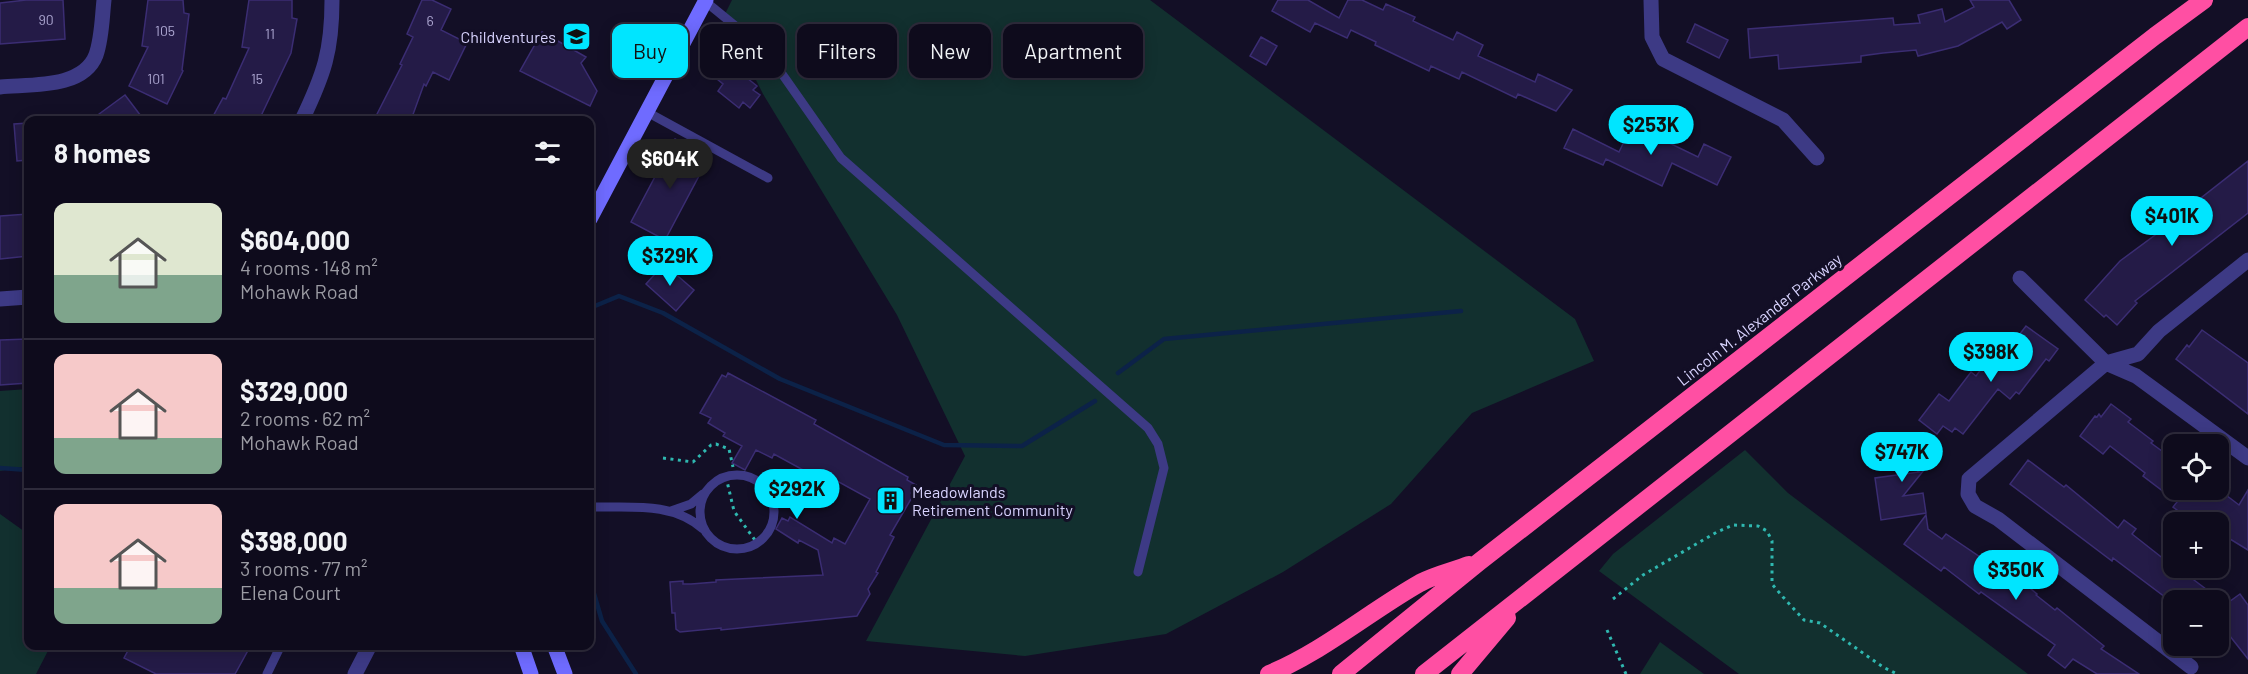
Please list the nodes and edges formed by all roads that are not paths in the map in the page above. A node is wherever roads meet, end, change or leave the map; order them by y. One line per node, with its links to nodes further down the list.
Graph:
1 (104, 0): 7 (street)
2 (332, 0): 9 (street)
3 (1651, 0): 10 (street)
4 (2204, 0): 23 (highway, Lincoln M. Alexander Parkway)
5 (706, 1): 8 (main road); 24 (lane)
6 (2248, 27): 25 (highway)
7 (0, 87)
8 (647, 112): 11 (lane); 12 (main road)
9 (304, 116)
10 (1817, 158)
11 (768, 178)
12 (594, 211)
13 (2248, 260): 17 (street)
14 (2020, 278): 17 (street)
15 (24, 297): 16 (street)
16 (0, 299)
17 (2106, 363): 18 (street); 30 (street)
18 (2248, 458)
19 (705, 493): 21 (lane); 22 (lane); 22 (lane)
20 (594, 507): 21 (lane)
21 (671, 511): 22 (lane)
22 (704, 531)
23 (1479, 562): 35 (highway); 36 (highway, Lincoln M. Alexander Parkway)
24 (1138, 572)
25 (1532, 588): 37 (highway); 38 (highway)
26 (279, 650): 31 (lane)
27 (367, 650): 32 (street)
28 (523, 650): 33 (main road)
29 (556, 650): 34 (main road)
30 (2191, 667)
31 (267, 674)
32 (355, 674)
33 (531, 674)
34 (565, 674)
35 (1269, 674)
36 (1341, 674)
37 (1424, 674)
38 (1460, 674)

